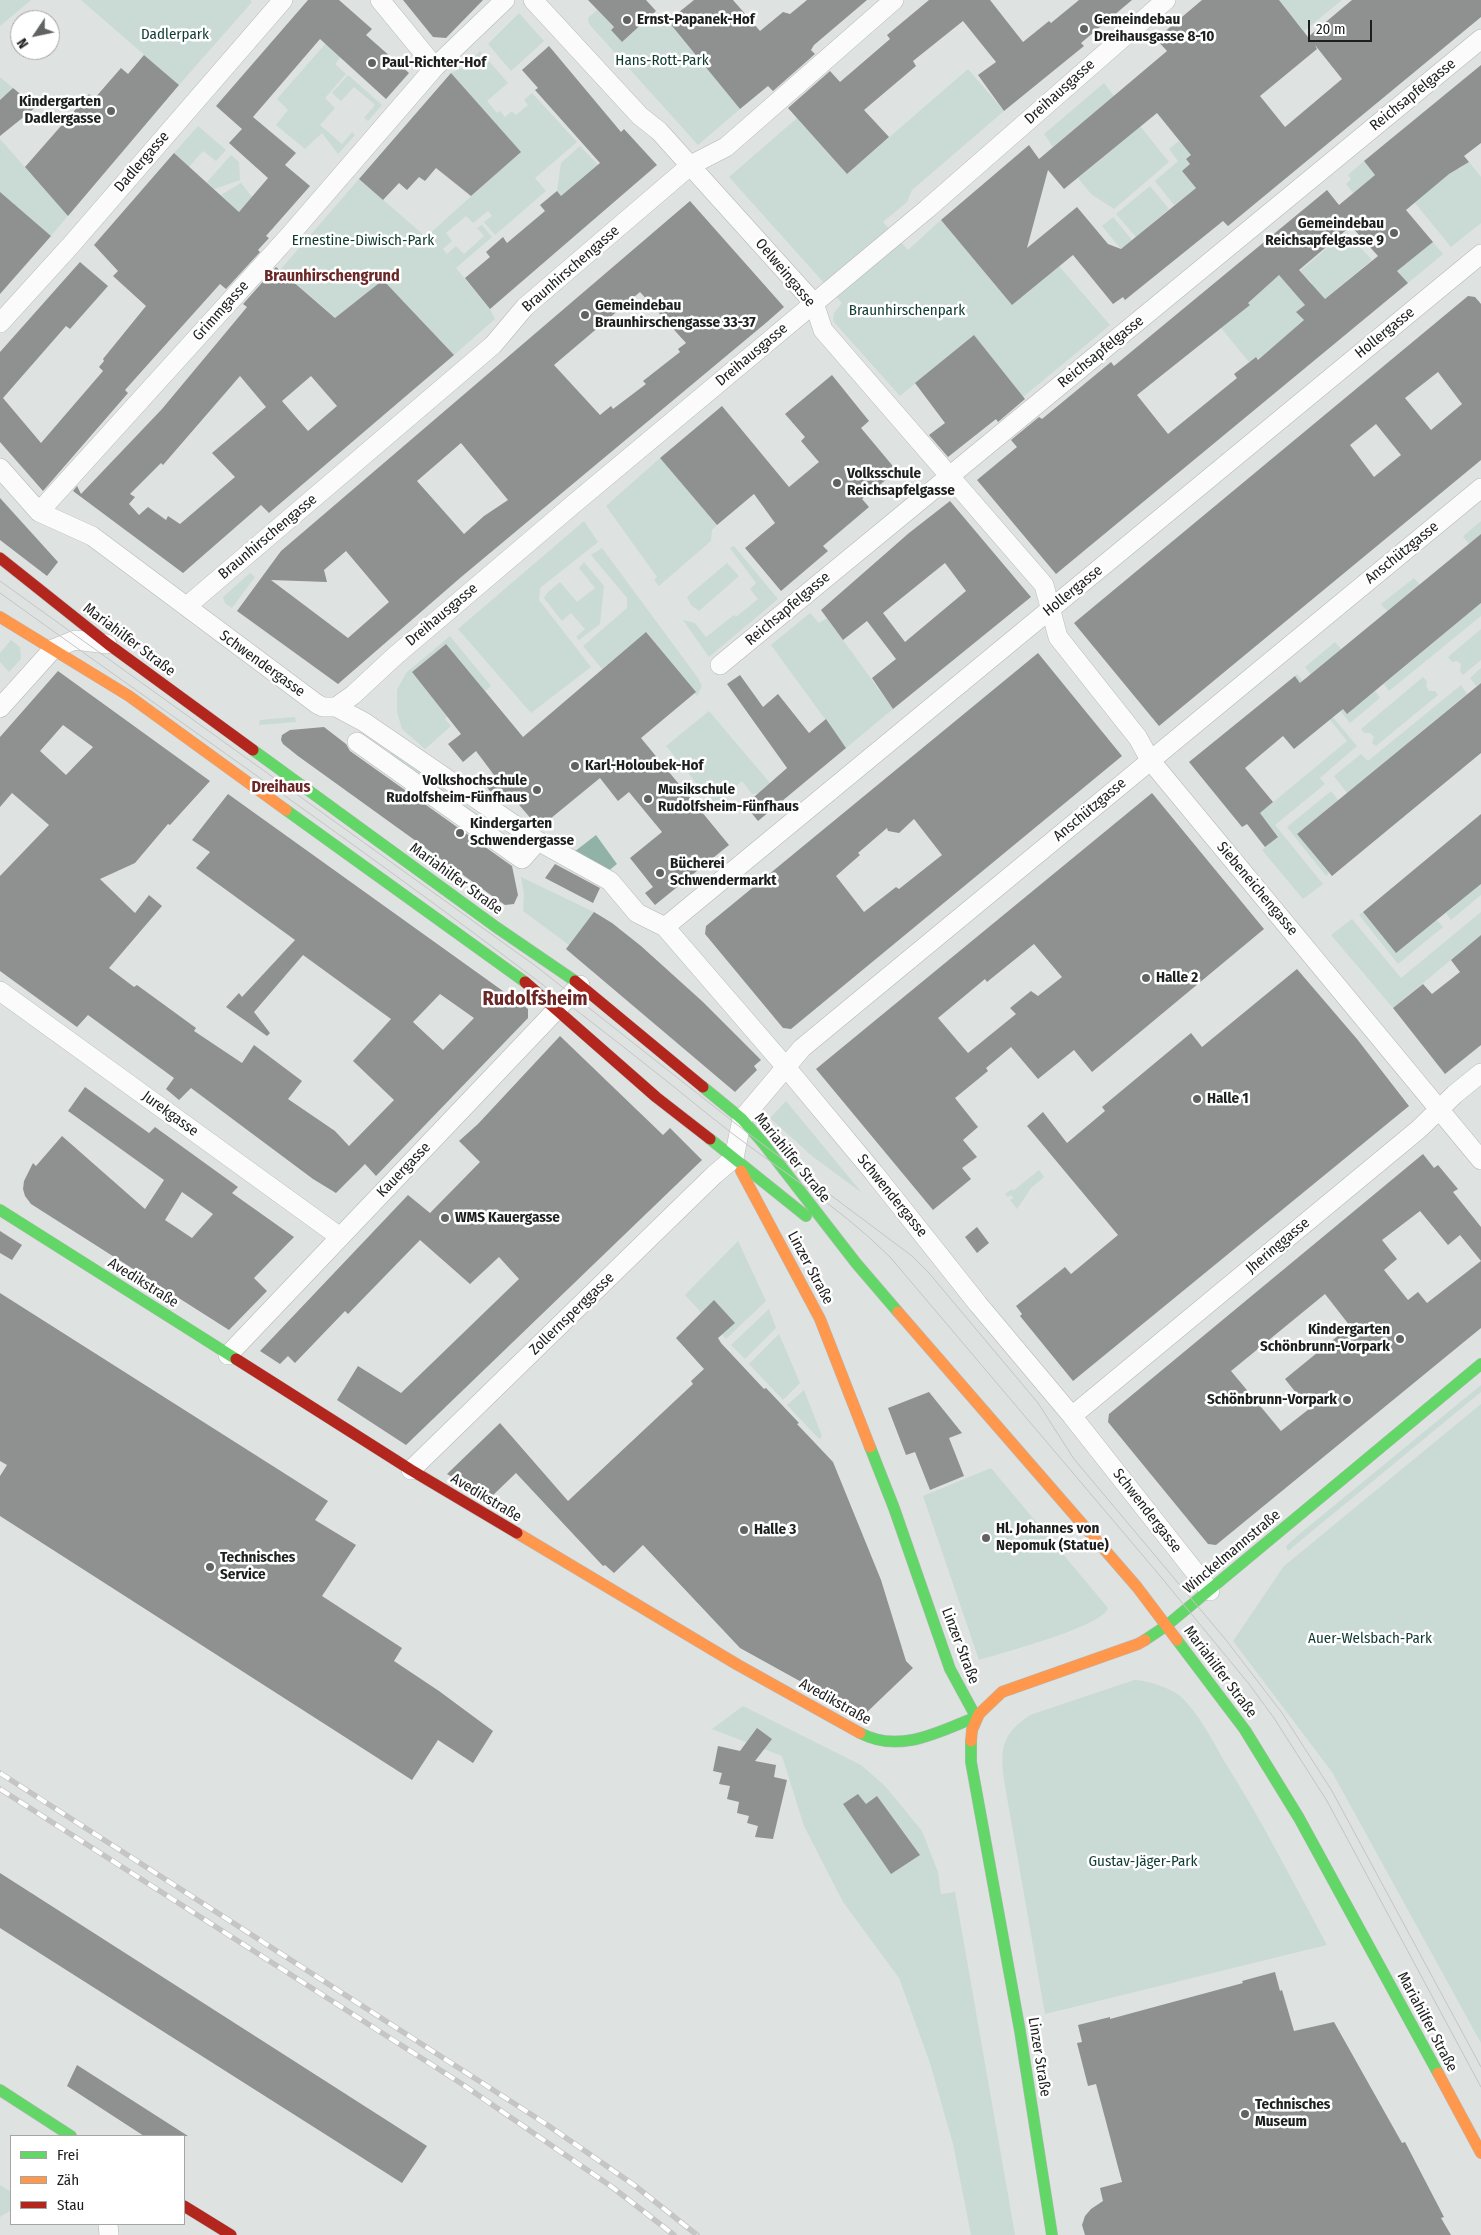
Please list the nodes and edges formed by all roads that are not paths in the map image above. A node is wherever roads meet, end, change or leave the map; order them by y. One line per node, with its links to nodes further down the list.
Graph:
1 (283, 0): 12 (street, Dadlergasse)
2 (380, 0): 8 (street)
3 (505, 0): 8 (street, Grimmgasse)
4 (533, 0): 9 (street, Oelweingasse)
5 (894, 0): 9 (street, Braunhirschengasse)
6 (1166, 0): 11 (street, Dreihausgasse)
7 (1481, 39): 14 (street, Reichsapfelgasse)
8 (435, 67): 16 (street, Grimmgasse)
9 (691, 165): 11 (street, Oelweingasse); 18 (street, Braunhirschengasse)
10 (1478, 262): 19 (street, Hollergasse)
11 (814, 303): 14 (street, Oelweingasse); 24 (street, Dreihausgasse)
12 (0, 323)
13 (0, 468): 16 (street, Schwendergasse)
14 (950, 475): 19 (street, Oelweingasse); 23 (street, Reichsapfelgasse)
15 (1481, 488): 28 (street, Anschützgasse)
16 (39, 512): 18 (street, Schwendergasse)
17 (0, 558): 21 (street, Mariahilfer Straße)
18 (187, 606): 24 (street, Schwendergasse)
19 (1050, 609): 28 (street, Siebeneichengasse); 32 (street, Hollergasse)
20 (0, 617): 22 (street, Mariahilfer Straße)
21 (108, 644): 22 (street); 27 (street, Mariahilfer Straße)
22 (53, 649): 25 (street); 27 (street, Mariahilfer Straße)
23 (720, 665)
24 (336, 707): 31 (street, Schwendergasse)
25 (0, 708)
26 (357, 742): 31 (street)
27 (230, 751): 29 (street, Mariahilfer Straße); 30 (street, Mariahilfer Straße)
28 (1150, 760): 36 (street, Anschützgasse); 38 (street, Siebeneichengasse)
29 (353, 822): 30 (street); 33 (street, Mariahilfer Straße)
30 (340, 839): 35 (street, Mariahilfer Straße)
31 (538, 841): 32 (street, Schwendergasse)
32 (665, 928): 36 (street, Schwendergasse)
33 (580, 985): 35 (street, Kauergasse); 39 (street, Mariahilfer Straße)
34 (0, 990): 43 (street, Jurekgasse)
35 (558, 1010): 40 (street, Mariahilfer Straße); 43 (street, Kauergasse)
36 (785, 1066): 39 (street, Anschützgasse); 47 (street, Schwendergasse)
37 (1481, 1073): 38 (street, Jheringgasse)
38 (1439, 1110): 41 (street, Siebeneichengasse); 47 (street, Jheringgasse)
39 (742, 1119): 40 (street, Anschützgasse); 44 (street, Mariahilfer Straße)
40 (734, 1158): 44 (street, Mariahilfer Straße); 48 (street, Zollernsperggasse); 51 (street, Linzer Straße)
41 (1481, 1160)
42 (0, 1210): 45 (street, Avedikstraße)
43 (340, 1237): 45 (street, Kauergasse)
44 (856, 1263): 50 (street, Mariahilfer Straße)
45 (228, 1355): 48 (street, Avedikstraße)
46 (1481, 1364): 49 (street, Winckelmannstraße)
47 (1072, 1416): 49 (street, Schwendergasse)
48 (411, 1470): 51 (street, Avedikstraße)
49 (1210, 1591): 50 (street, Winckelmannstraße)
50 (1166, 1626): 51 (street, Winckelmannstraße); 54 (street, Mariahilfer Straße)
51 (976, 1717): 57 (street, Linzer Straße)
52 (0, 2090): 53 (street)
53 (69, 2135)
54 (1481, 2153)
55 (185, 2207): 56 (street)
56 (231, 2235)
57 (1052, 2235)

